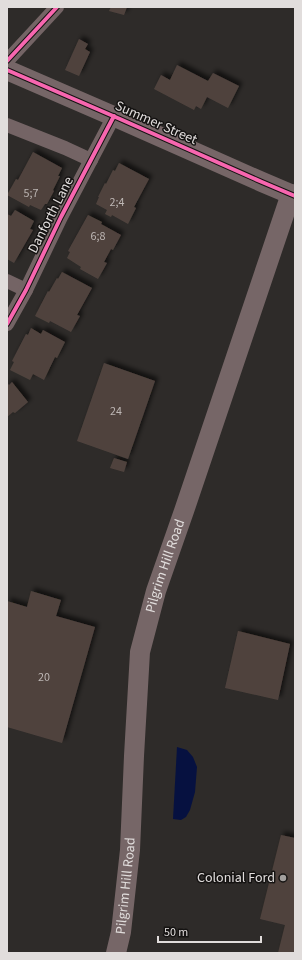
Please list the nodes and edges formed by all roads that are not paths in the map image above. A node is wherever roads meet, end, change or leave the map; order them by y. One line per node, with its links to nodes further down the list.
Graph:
1 (56, 7): 2 (street)
2 (7, 61)
3 (7, 70): 4 (main road, Summer Street)
4 (114, 116): 6 (street, Danforth Lane); 7 (main road, Summer Street)
5 (7, 125): 6 (street)
6 (91, 160): 9 (street, Danforth Lane)
7 (293, 195): 11 (main road, Pilgrim Hill Road)
8 (7, 281): 9 (street)
9 (26, 290): 10 (street, Danforth Lane)
10 (7, 324)
11 (116, 953)

